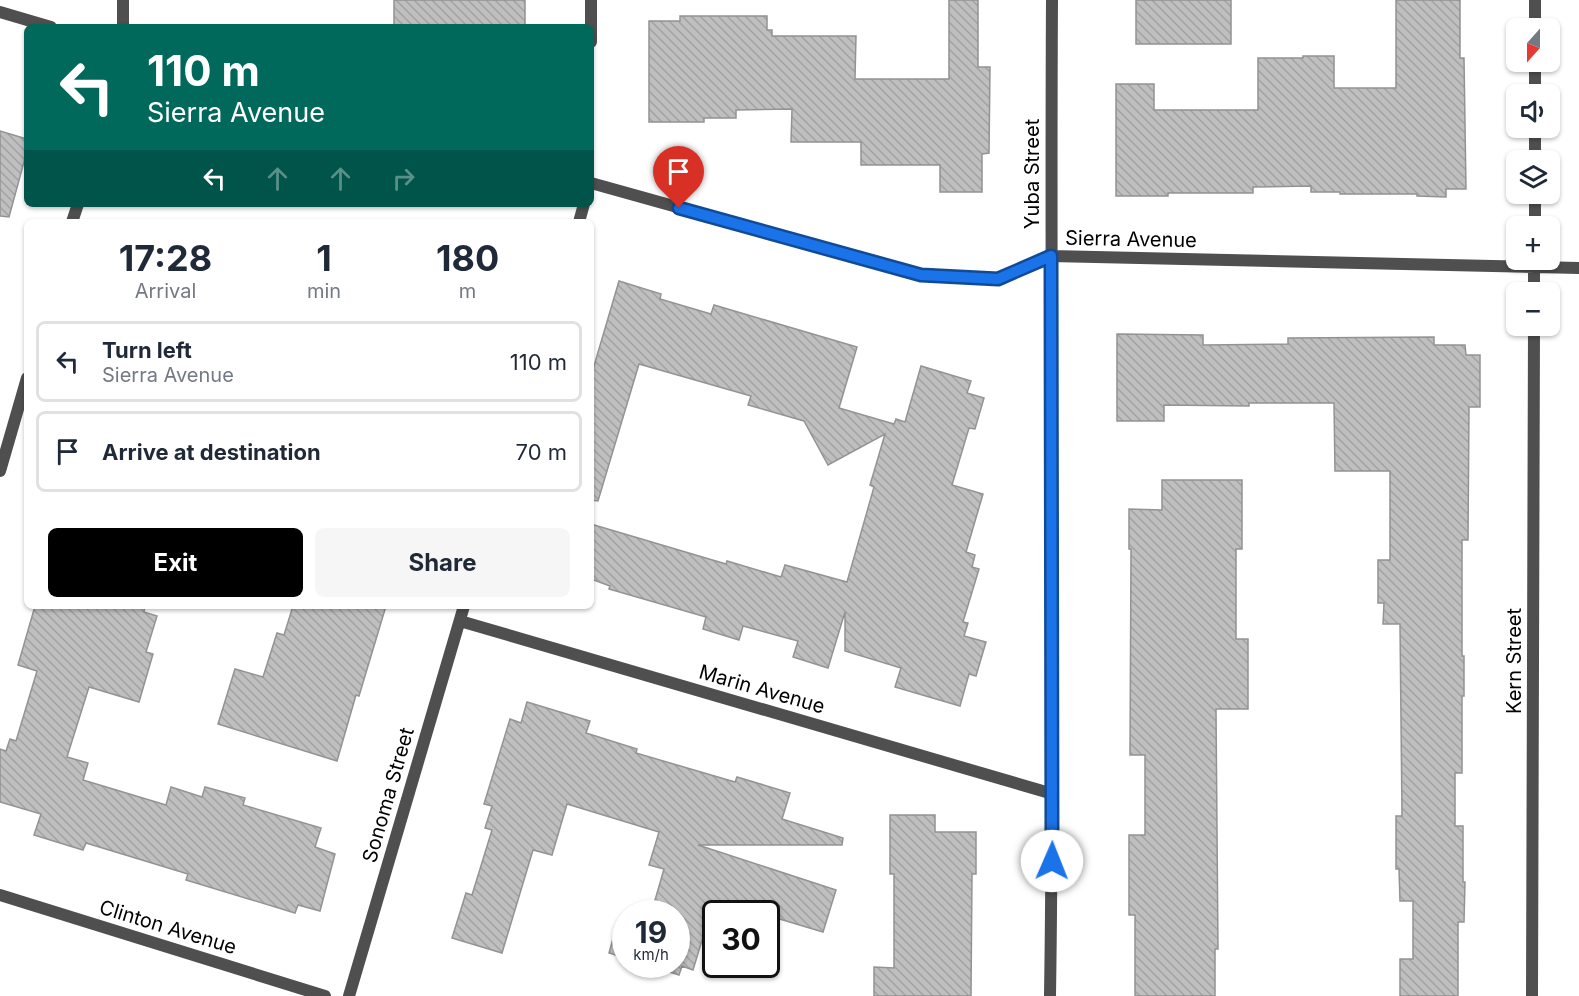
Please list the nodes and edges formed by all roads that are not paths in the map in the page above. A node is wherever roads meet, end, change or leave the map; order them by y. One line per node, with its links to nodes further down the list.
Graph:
1 (123, 0): 8 (street)
2 (591, 0): 9 (street)
3 (1052, 0): 11 (street, Yuba Street)
4 (1535, 0): 6 (street)
5 (0, 12): 7 (street)
6 (1535, 18)
7 (41, 24)
8 (123, 24)
9 (591, 24)
10 (594, 184): 11 (street, Sierra Avenue)
11 (1051, 256): 12 (street, Sierra Avenue); 20 (street, Yuba Street)
12 (1506, 264)
13 (1560, 266): 14 (street, Sierra Avenue)
14 (1579, 268)
15 (1534, 336): 25 (street, Kern Street)
16 (24, 388): 17 (street)
17 (0, 471)
18 (463, 609): 19 (street, Sonoma Street)
19 (460, 621): 20 (street, Marin Avenue); 23 (street, Sonoma Street)
20 (1053, 794): 24 (street, Yuba Street)
21 (0, 895): 22 (street, Clinton Avenue)
22 (325, 996)
23 (349, 996)
24 (1050, 996)
25 (1532, 996)

